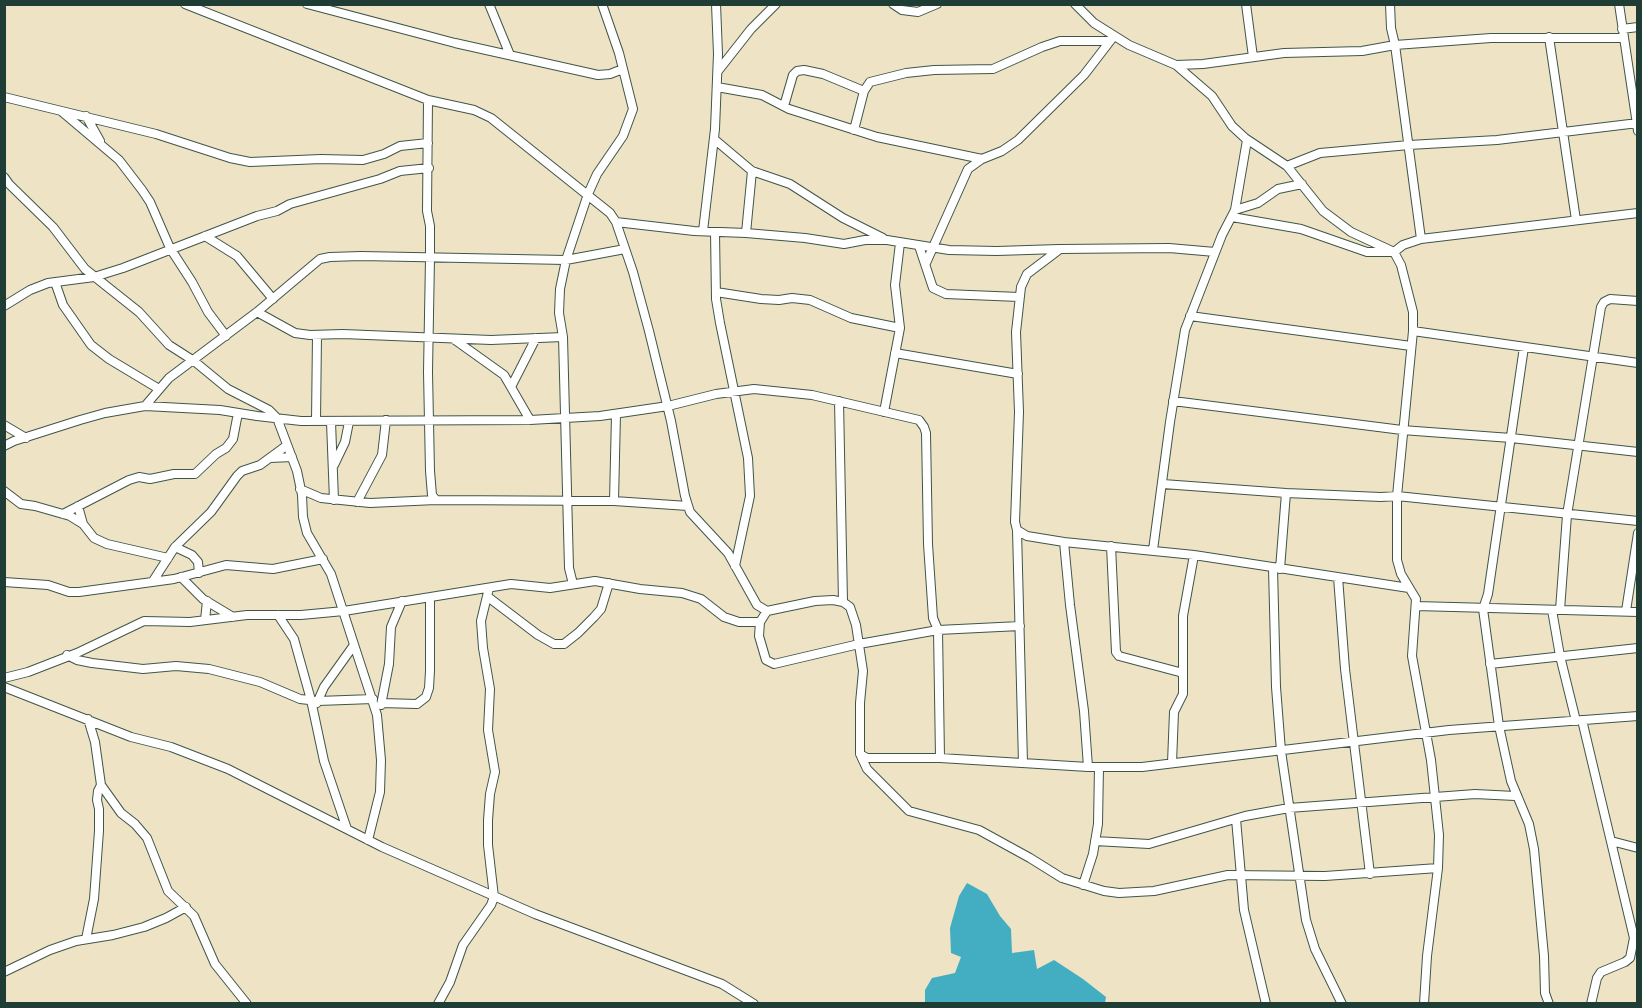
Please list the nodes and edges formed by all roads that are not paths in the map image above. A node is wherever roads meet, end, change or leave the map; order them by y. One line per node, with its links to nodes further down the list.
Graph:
1 (185, 4): 28 (street)
2 (307, 4): 20 (street)
3 (489, 4): 20 (street)
4 (602, 4): 14 (street)
5 (611, 4): 14 (street)
6 (716, 4): 24 (street)
7 (776, 4): 24 (street)
8 (893, 4): 9 (street)
9 (937, 4)
10 (1075, 4): 18 (street)
11 (1246, 4): 21 (street)
12 (1390, 4): 19 (street)
13 (1619, 4): 16 (street)
14 (605, 15): 23 (street)
15 (1638, 27): 16 (street)
16 (1623, 33): 17 (street); 32 (street)
17 (1549, 37): 19 (street); 34 (street)
18 (1112, 38): 22 (street); 26 (street); 40 (street)
19 (1395, 45): 21 (street); 39 (street)
20 (510, 55): 23 (street)
21 (1252, 57): 22 (street)
22 (1176, 65): 36 (street)
23 (623, 69): 47 (street)
24 (717, 71): 25 (street)
25 (717, 87): 29 (street); 35 (street)
26 (864, 91): 29 (street); 33 (street)
27 (4, 97): 30 (street)
28 (428, 100): 37 (street); 47 (street)
29 (784, 106): 33 (street)
30 (61, 111): 31 (street); 38 (street)
31 (86, 116): 37 (street); 38 (street)
32 (1637, 126): 34 (street)
33 (854, 130): 40 (street)
34 (1564, 132): 39 (street); 51 (street)
35 (714, 139): 43 (street); 53 (street)
36 (1247, 140): 41 (street); 50 (street)
37 (428, 143): 42 (street)
38 (102, 144): 61 (street)
39 (1409, 145): 41 (street); 57 (street)
40 (982, 159): 62 (street)
41 (1287, 166): 45 (street)
42 (429, 168): 56 (street); 67 (street)
43 (752, 171): 55 (street); 58 (street)
44 (4, 177): 48 (street)
45 (1302, 184): 50 (street); 66 (street)
46 (4, 188): 48 (street)
47 (588, 194): 52 (street); 68 (street)
48 (21, 196): 70 (street)
49 (1638, 213): 51 (street)
50 (1233, 214): 65 (street); 66 (street)
51 (1576, 220): 57 (street)
52 (616, 222): 53 (street); 63 (street)
53 (703, 231): 54 (street)
54 (715, 232): 55 (street); 72 (street)
55 (746, 233): 58 (street)
56 (205, 236): 61 (street); 74 (street)
57 (1422, 239): 66 (street)
58 (887, 240): 59 (street)
59 (900, 243): 60 (street); 79 (street)
60 (919, 246): 62 (street); 69 (street)
61 (171, 248): 70 (street); 82 (street)
62 (931, 248): 64 (street); 69 (street)
63 (625, 249): 68 (street); 100 (street)
64 (1060, 249): 65 (street); 73 (street)
65 (1215, 252): 78 (street)
66 (1394, 252): 80 (street)
67 (430, 258): 68 (street); 74 (street); 83 (street)
68 (566, 260): 84 (street)
69 (926, 263): 73 (street)
70 (94, 277): 71 (street); 91 (street)
71 (55, 282): 76 (street); 95 (street)
72 (716, 292): 79 (street); 96 (street)
73 (1018, 297): 93 (street)
74 (273, 299): 77 (street)
75 (1638, 301): 90 (street)
76 (4, 306)
77 (257, 312): 81 (street); 82 (street)
78 (1190, 316): 87 (street); 98 (street)
79 (900, 328): 89 (street)
80 (1413, 331): 87 (street); 88 (street)
81 (317, 335): 83 (street); 109 (street)
82 (226, 336): 91 (street)
83 (429, 336): 86 (street); 107 (street)
84 (563, 336): 85 (street); 105 (street)
85 (536, 338): 86 (street); 94 (street)
86 (454, 340): 94 (street)
87 (1411, 346): 113 (street)
88 (1524, 347): 90 (street); 115 (street)
89 (895, 353): 93 (street); 101 (street)
90 (1592, 357): 92 (street); 118 (street)
91 (194, 361): 95 (street); 104 (street)
92 (1638, 363)
93 (1018, 374): 140 (street)
94 (511, 387): 108 (street)
95 (159, 389): 99 (street)
96 (736, 391): 97 (street); 100 (street); 149 (street)
97 (839, 401): 101 (street); 163 (street)
98 (1173, 401): 113 (street); 123 (street)
99 (145, 405): 102 (street); 114 (street)
100 (668, 406): 103 (street); 134 (street)
101 (884, 412): 176 (street)
102 (238, 413): 104 (street); 133 (street)
103 (616, 414): 105 (street); 131 (street)
104 (277, 418): 109 (street); 117 (street)
105 (566, 418): 108 (street); 130 (street)
106 (386, 420): 107 (street); 111 (street); 132 (street)
107 (430, 420): 108 (street); 129 (street)
108 (530, 420)
109 (316, 421): 110 (street)
110 (331, 422): 111 (street); 122 (street)
111 (349, 422): 122 (street)
112 (4, 425): 114 (street)
113 (1402, 430): 115 (street); 127 (street)
114 (26, 438): 116 (street)
115 (1511, 438): 118 (street); 135 (street)
116 (4, 446)
117 (286, 446): 120 (street); 121 (street)
118 (1579, 446): 119 (street); 137 (street)
119 (1638, 452)
120 (292, 457): 121 (street); 124 (street)
121 (270, 458): 144 (street)
122 (334, 465): 128 (street)
123 (1163, 484): 126 (street); 145 (street)
124 (300, 489): 128 (street); 148 (street)
125 (4, 491): 136 (street)
126 (1286, 493): 127 (street); 150 (street)
127 (1397, 496): 135 (street); 158 (street)
128 (334, 500): 132 (street)
129 (436, 500): 130 (street); 132 (street)
130 (567, 501): 131 (street); 157 (street)
131 (614, 501): 134 (street)
132 (357, 502)
133 (78, 506): 136 (street); 139 (street)
134 (688, 506): 149 (street)
135 (1501, 506): 137 (street); 165 (street)
136 (63, 514): 139 (street)
137 (1568, 515): 138 (street); 166 (street)
138 (1638, 521)
139 (82, 524): 147 (street)
140 (1017, 530): 142 (street); 175 (street)
141 (1638, 533): 169 (street)
142 (1064, 542): 143 (street); 205 (street)
143 (1111, 546): 145 (street); 185 (street)
144 (175, 547): 147 (street); 151 (street)
145 (1153, 550): 146 (street)
146 (1194, 555): 150 (street); 185 (street)
147 (168, 558): 154 (street)
148 (323, 559): 151 (street); 167 (street)
149 (735, 566): 168 (street)
150 (1276, 568): 153 (street); 200 (street)
151 (199, 573): 152 (street)
152 (181, 577): 154 (street); 162 (street)
153 (1338, 577): 158 (street); 199 (street)
154 (153, 581): 155 (street)
155 (4, 582)
156 (609, 583): 157 (street); 159 (street); 174 (street)
157 (573, 584): 159 (street)
158 (1409, 588): 164 (street)
159 (489, 592): 160 (street); 225 (street)
160 (430, 597): 161 (street); 190 (street)
161 (402, 601): 167 (street); 190 (street)
162 (207, 602): 172 (street); 173 (street)
163 (843, 602): 168 (street); 177 (street)
164 (1416, 606): 165 (street); 197 (street)
165 (1483, 609): 166 (street); 183 (street)
166 (1556, 610): 169 (street); 181 (street)
167 (344, 611): 171 (street); 178 (street)
168 (767, 611): 174 (street)
169 (1626, 611): 170 (street)
170 (1638, 612)
171 (278, 615): 172 (street); 189 (street)
172 (233, 616): 173 (street)
173 (205, 620): 180 (street)
174 (760, 622): 177 (street)
175 (1020, 626): 176 (street); 203 (street)
176 (938, 630): 177 (street); 202 (street)
177 (859, 644): 201 (street)
178 (354, 645): 188 (street); 189 (street)
179 (1638, 648): 181 (street)
180 (67, 655): 182 (street); 184 (street)
181 (1560, 656): 183 (street); 194 (street)
182 (77, 660): 184 (street); 189 (street)
183 (1490, 664): 196 (street)
184 (43, 666): 186 (street)
185 (1183, 674): 204 (street)
186 (4, 678)
187 (4, 687): 193 (street)
188 (373, 699): 189 (street); 191 (street)
189 (314, 701): 215 (street)
190 (381, 703): 191 (street)
191 (377, 715): 216 (street)
192 (1638, 716): 194 (street)
193 (88, 719): 195 (street); 198 (street)
194 (1579, 721): 196 (street); 218 (street)
195 (105, 726): 198 (street); 215 (street)
196 (1499, 726): 197 (street); 207 (street)
197 (1426, 733): 199 (street); 211 (street)
198 (95, 742): 208 (street)
199 (1354, 742): 200 (street); 212 (street)
200 (1281, 751): 204 (street); 213 (street)
201 (860, 754): 202 (street); 224 (street)
202 (940, 758): 203 (street)
203 (1023, 763): 205 (street)
204 (1172, 764): 206 (street)
205 (1088, 767): 206 (street)
206 (1099, 767): 217 (street)
207 (1510, 781): 209 (street); 210 (street)
208 (101, 785): 226 (street); 227 (street)
209 (1497, 794): 210 (street); 211 (street)
210 (1515, 796): 235 (street)
211 (1436, 798): 212 (street); 220 (street)
212 (1362, 803): 213 (street); 221 (street)
213 (1289, 808): 214 (street); 223 (street)
214 (1236, 819): 217 (street); 222 (street)
215 (347, 829): 216 (street)
216 (368, 840): 225 (street)
217 (1095, 841): 224 (street)
218 (1611, 841): 219 (street); 236 (street)
219 (1638, 848)
220 (1438, 868): 221 (street); 234 (street)
221 (1370, 874): 223 (street)
222 (1240, 876): 223 (street); 224 (street); 232 (street)
223 (1299, 877): 233 (street)
224 (1083, 885)
225 (494, 897): 230 (street); 231 (street)
226 (186, 907): 227 (street); 229 (street)
227 (86, 939): 228 (street)
228 (4, 972)
229 (247, 1004)
230 (438, 1004)
231 (754, 1004)
232 (1266, 1004)
233 (1342, 1004)
234 (1425, 1004)
235 (1549, 1004)
236 (1591, 1004)

